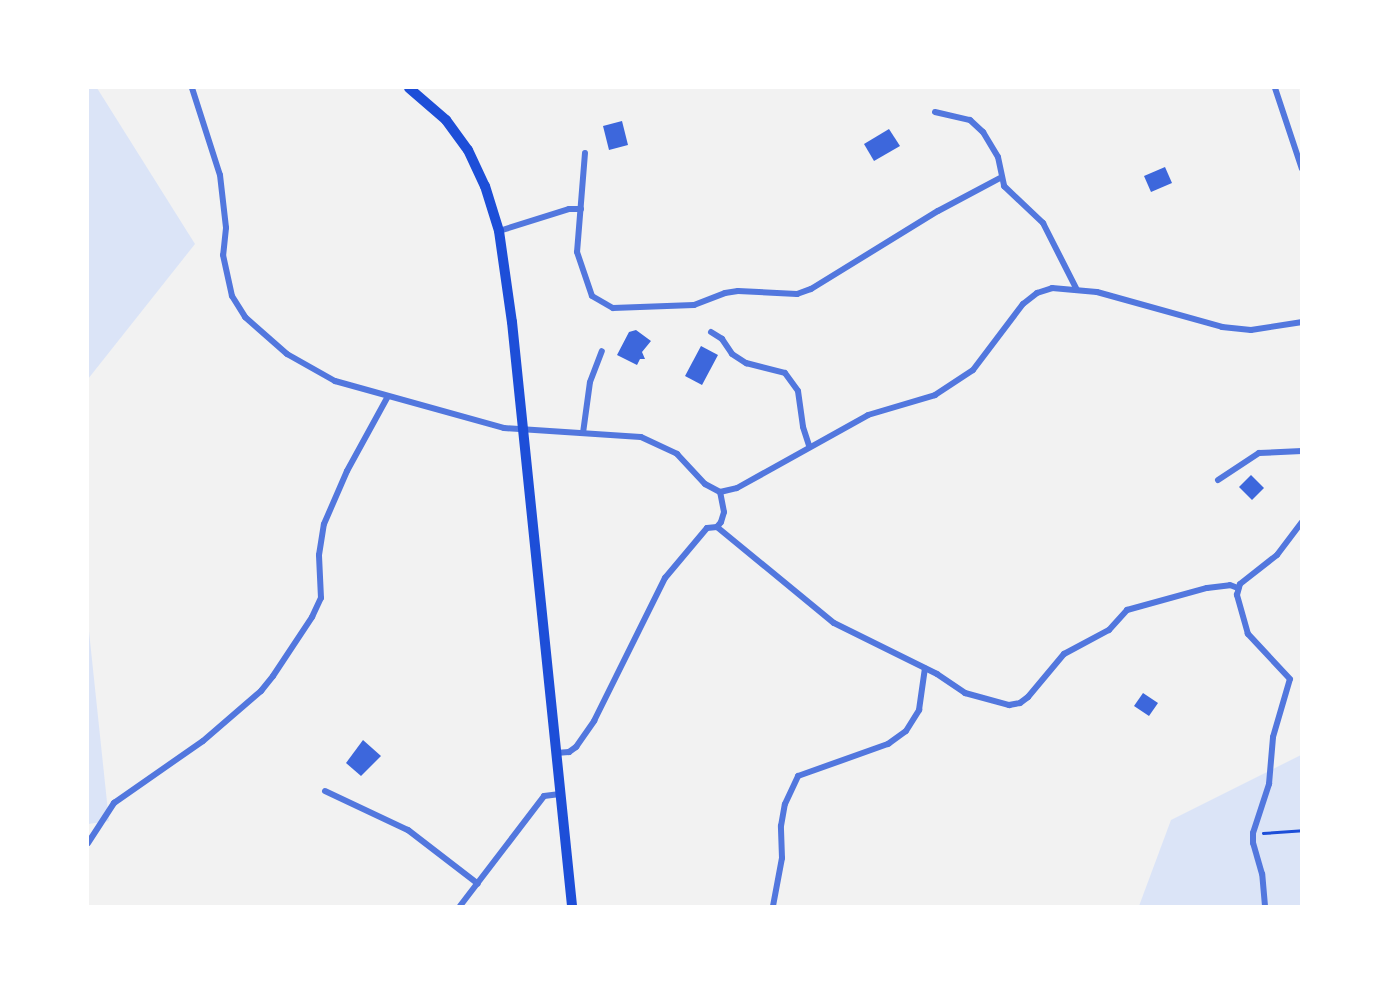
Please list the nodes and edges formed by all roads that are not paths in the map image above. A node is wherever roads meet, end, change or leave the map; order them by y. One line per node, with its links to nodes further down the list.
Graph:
1 (192, 88): 14 (street)
2 (409, 88): 9 (main road)
3 (1275, 88): 6 (street)
4 (935, 112): 7 (street)
5 (585, 153): 8 (street)
6 (1301, 169)
7 (1000, 178): 8 (street); 10 (street)
8 (581, 209): 9 (street)
9 (499, 231): 15 (main road)
10 (1077, 290): 11 (street); 17 (street)
11 (1301, 322)
12 (711, 332): 17 (street)
13 (603, 351): 16 (street)
14 (388, 396): 15 (street); 28 (street)
15 (524, 432): 16 (street); 25 (main road)
16 (583, 433): 20 (street)
17 (809, 446): 20 (street)
18 (1301, 451): 19 (street)
19 (1218, 480)
20 (720, 492): 22 (street)
21 (1301, 522): 23 (street)
22 (717, 527): 24 (street); 25 (street)
23 (1238, 588): 24 (street); 33 (street)
24 (925, 668): 32 (street)
25 (556, 752): 27 (main road)
26 (325, 791): 29 (street)
27 (560, 794): 29 (street); 31 (main road)
28 (88, 843)
29 (478, 884): 30 (street)
30 (460, 906)
31 (572, 906)
32 (773, 906)
33 (1265, 906)

